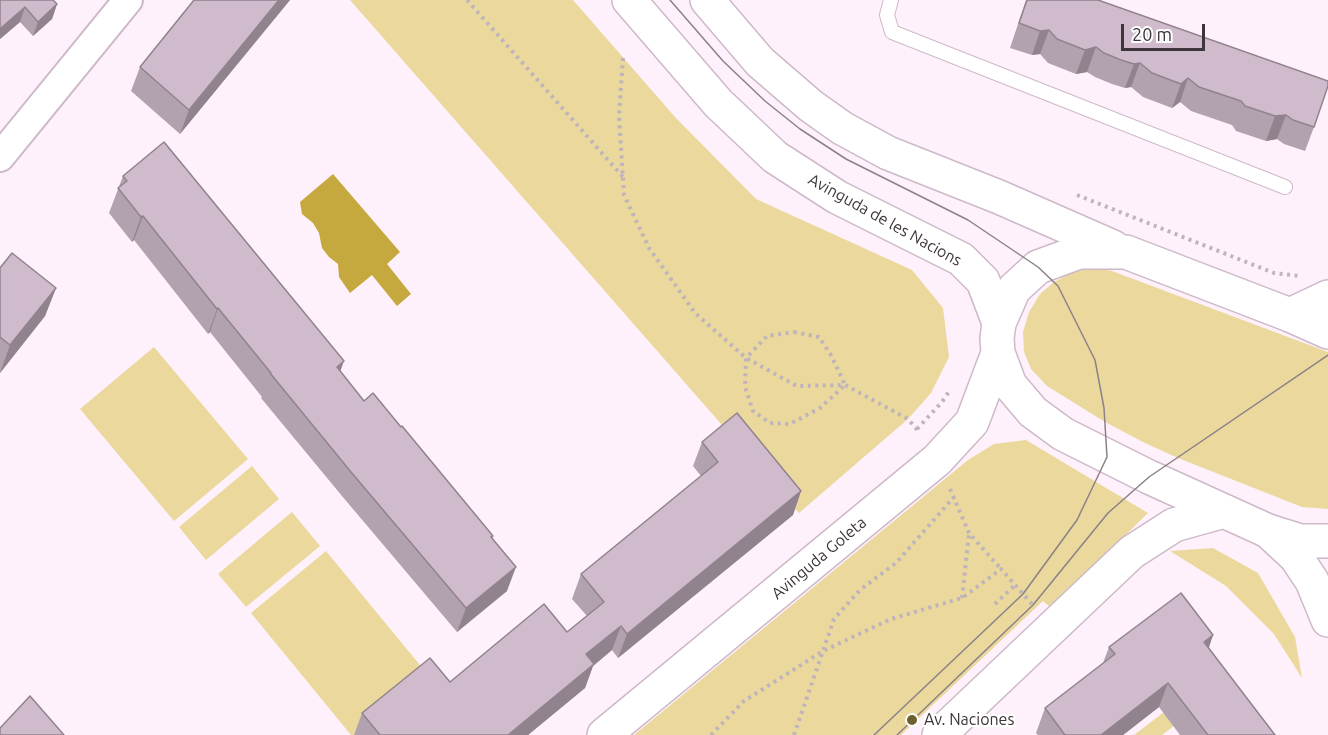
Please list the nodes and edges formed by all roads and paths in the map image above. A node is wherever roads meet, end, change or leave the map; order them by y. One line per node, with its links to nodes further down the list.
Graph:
1 (128, 0): 7 (street)
2 (468, 0): 8 (path)
3 (629, 0): 16 (main road, Avinguda de les Nacions)
4 (707, 0): 11 (main road)
5 (891, 0): 9 (lane)
6 (623, 58): 8 (path)
7 (0, 157)
8 (623, 178): 17 (path)
9 (1285, 187)
10 (1075, 194): 12 (path)
11 (1126, 252): 14 (main road); 16 (main road, Avinguda Goleta)
12 (1301, 276)
13 (1328, 297): 14 (main road)
14 (1290, 315): 15 (main road)
15 (1328, 332)
16 (999, 338): 20 (main road, Avinguda Goleta); 22 (main road, Avinguda de les Nacions)
17 (746, 358): 18 (path); 18 (path); 18 (path)
18 (844, 385): 19 (path)
19 (952, 386)
20 (937, 460): 21 (path); 33 (main road, Avinguda Goleta)
21 (954, 497): 24 (path); 32 (path)
22 (1224, 511): 23 (main road, Avinguda de les Nacions); 36 (main road)
23 (1268, 531): 25 (main road); 31 (main road)
24 (969, 533): 26 (path); 28 (path)
25 (1328, 541)
26 (1000, 569): 27 (path); 28 (path)
27 (1015, 585): 29 (path); 30 (path)
28 (962, 598): 32 (path)
29 (995, 604)
30 (1033, 605)
31 (1328, 620)
32 (824, 651): 34 (path); 35 (path)
33 (604, 735)
34 (711, 735)
35 (794, 735)
36 (939, 735)

